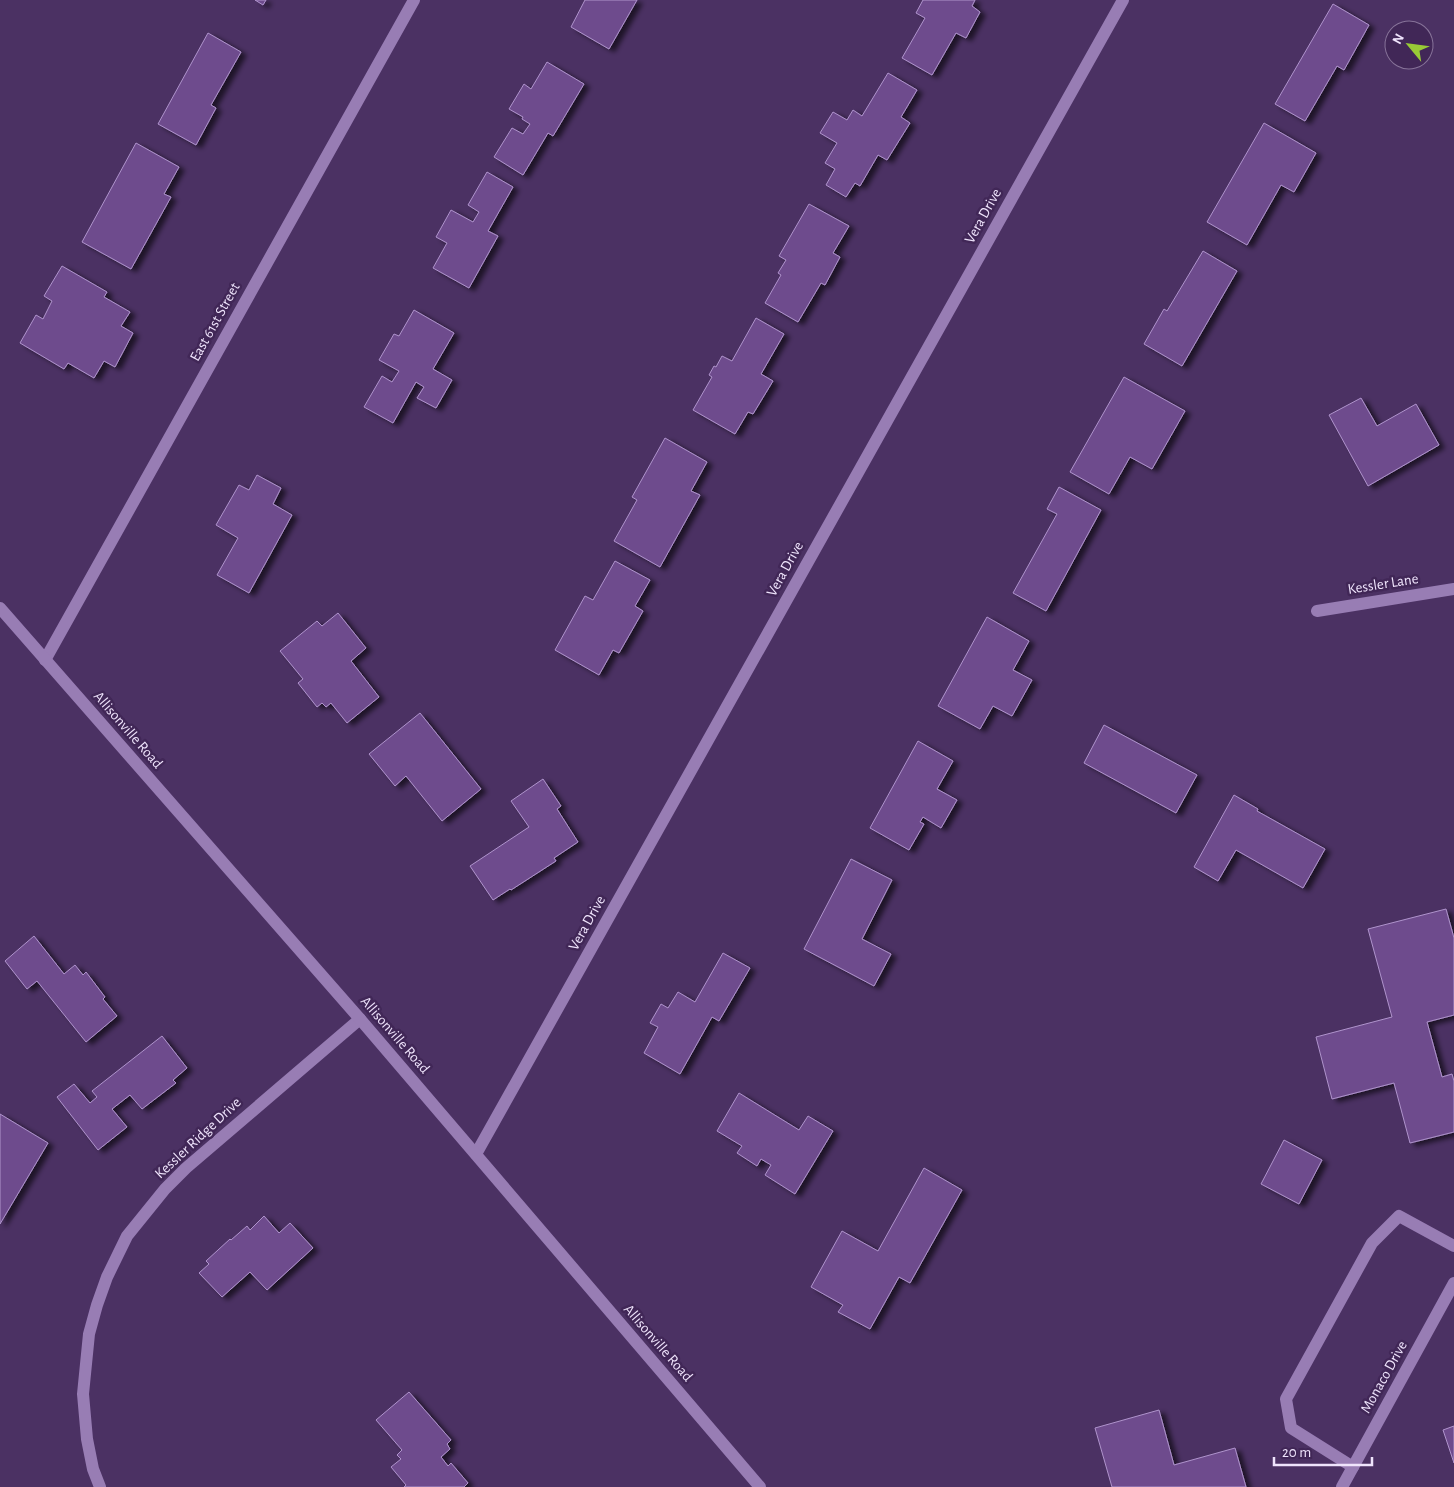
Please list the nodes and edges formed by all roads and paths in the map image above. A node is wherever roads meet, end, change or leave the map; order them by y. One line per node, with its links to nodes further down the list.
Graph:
1 (414, 0): 6 (street, East 61st Street)
2 (1123, 0): 8 (street, Vera Drive)
3 (1454, 589): 5 (street, Kessler Lane)
4 (0, 608): 6 (street, Allisonville Road)
5 (1317, 611)
6 (45, 660): 7 (street, Allisonville Road)
7 (360, 1019): 8 (street, Allisonville Road); 13 (street, Kessler Ridge Drive)
8 (476, 1154): 14 (street, Allisonville Road)
9 (1454, 1246): 12 (street)
10 (1454, 1283): 11 (street, Monaco Drive)
11 (1450, 1301): 12 (street, Monaco Drive)
12 (1353, 1467): 15 (street, Monaco Drive)
13 (100, 1487)
14 (760, 1487)
15 (1342, 1487)

